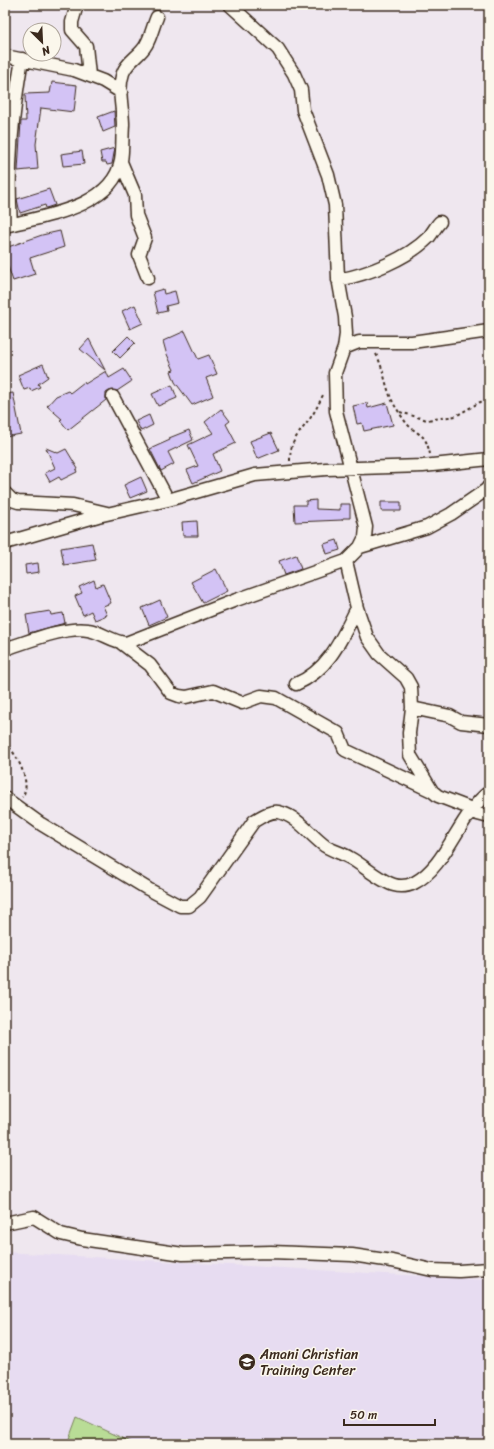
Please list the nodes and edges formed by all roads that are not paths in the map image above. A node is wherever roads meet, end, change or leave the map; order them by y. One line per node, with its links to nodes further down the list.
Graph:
1 (77, 5): 7 (street)
2 (230, 5): 13 (street)
3 (157, 17): 8 (street)
4 (5, 56): 5 (street)
5 (22, 59): 11 (street)
6 (36, 62): 7 (street)
7 (89, 75): 8 (street)
8 (121, 92): 9 (street)
9 (121, 162): 11 (street); 12 (street)
10 (440, 222): 13 (street)
11 (8, 225)
12 (148, 278)
13 (338, 280): 15 (street)
14 (489, 331): 15 (street)
15 (344, 348): 18 (street)
16 (113, 397): 21 (street)
17 (489, 459): 18 (street)
18 (351, 469): 21 (street); 24 (street)
19 (489, 486): 24 (street)
20 (5, 493): 22 (street)
21 (168, 500): 22 (street)
22 (110, 513): 23 (street)
23 (5, 543)
24 (360, 547): 25 (street)
25 (346, 561): 26 (street); 27 (street)
26 (357, 608): 29 (street); 30 (street)
27 (120, 642): 28 (street); 32 (street)
28 (5, 649)
29 (296, 684)
30 (412, 708): 31 (street); 32 (street)
31 (489, 725)
32 (432, 791): 35 (street)
33 (489, 792): 35 (street)
34 (5, 798): 35 (street)
35 (471, 811): 36 (street)
36 (489, 817)
37 (5, 1223): 38 (street)
38 (489, 1269)

